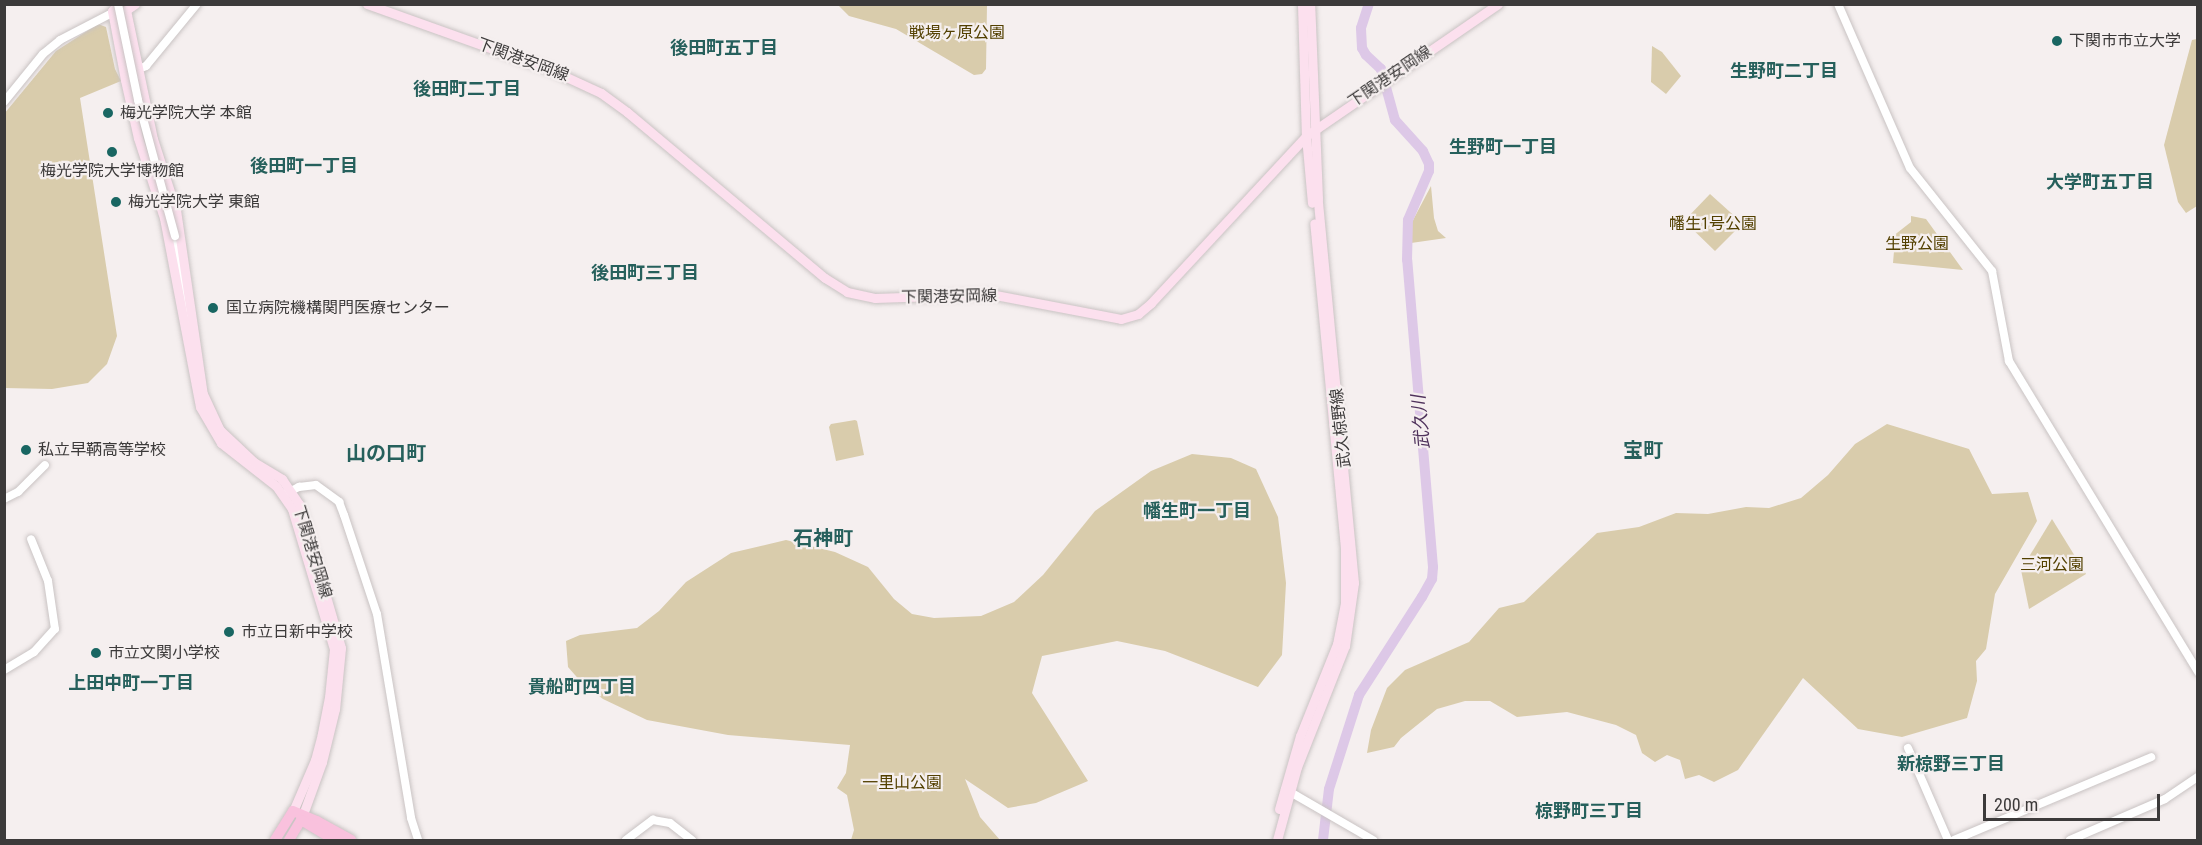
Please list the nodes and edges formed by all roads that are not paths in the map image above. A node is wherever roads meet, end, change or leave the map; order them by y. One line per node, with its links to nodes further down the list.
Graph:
1 (197, 4): 8 (street)
2 (367, 4): 11 (main road, 下関港安岡線)
3 (1302, 4): 11 (main road, 武久椋野線)
4 (1310, 4): 10 (main road, 武久椋野線)
5 (1498, 4): 10 (main road, 下関港安岡線)
6 (1838, 4): 18 (street)
7 (123, 7): 8 (main road, 下関港安岡線); 9 (street); 12 (street, bridge); 12 (main road, 下関港安岡線)
8 (137, 70): 12 (main road, 下関港安岡線)
9 (4, 102)
10 (1314, 129): 11 (main road, 下関港安岡線); 22 (main road, 武久椋野線)
11 (1306, 136): 22 (main road, 武久椋野線)
12 (195, 367): 14 (main road, 下関港安岡線)
13 (45, 465): 15 (street)
14 (287, 493): 23 (main road, 下関港安岡線); 28 (street)
15 (4, 499)
16 (31, 539): 17 (street)
17 (4, 670)
18 (2198, 672)
19 (1908, 748): 34 (street)
20 (2151, 757): 35 (street)
21 (2198, 777): 36 (street)
22 (1287, 790): 31 (main road, 武久椋野線); 32 (main road, 武久椋野線); 33 (street)
23 (299, 815): 24 (main road); 25 (main road); 26 (main road); 27 (main road)
24 (275, 840)
25 (289, 840)
26 (334, 840)
27 (351, 840)
28 (418, 840)
29 (626, 840): 30 (street)
30 (692, 840)
31 (1273, 840)
32 (1277, 840)
33 (1373, 840)
34 (1948, 840)
35 (1954, 840)
36 (2070, 840)

